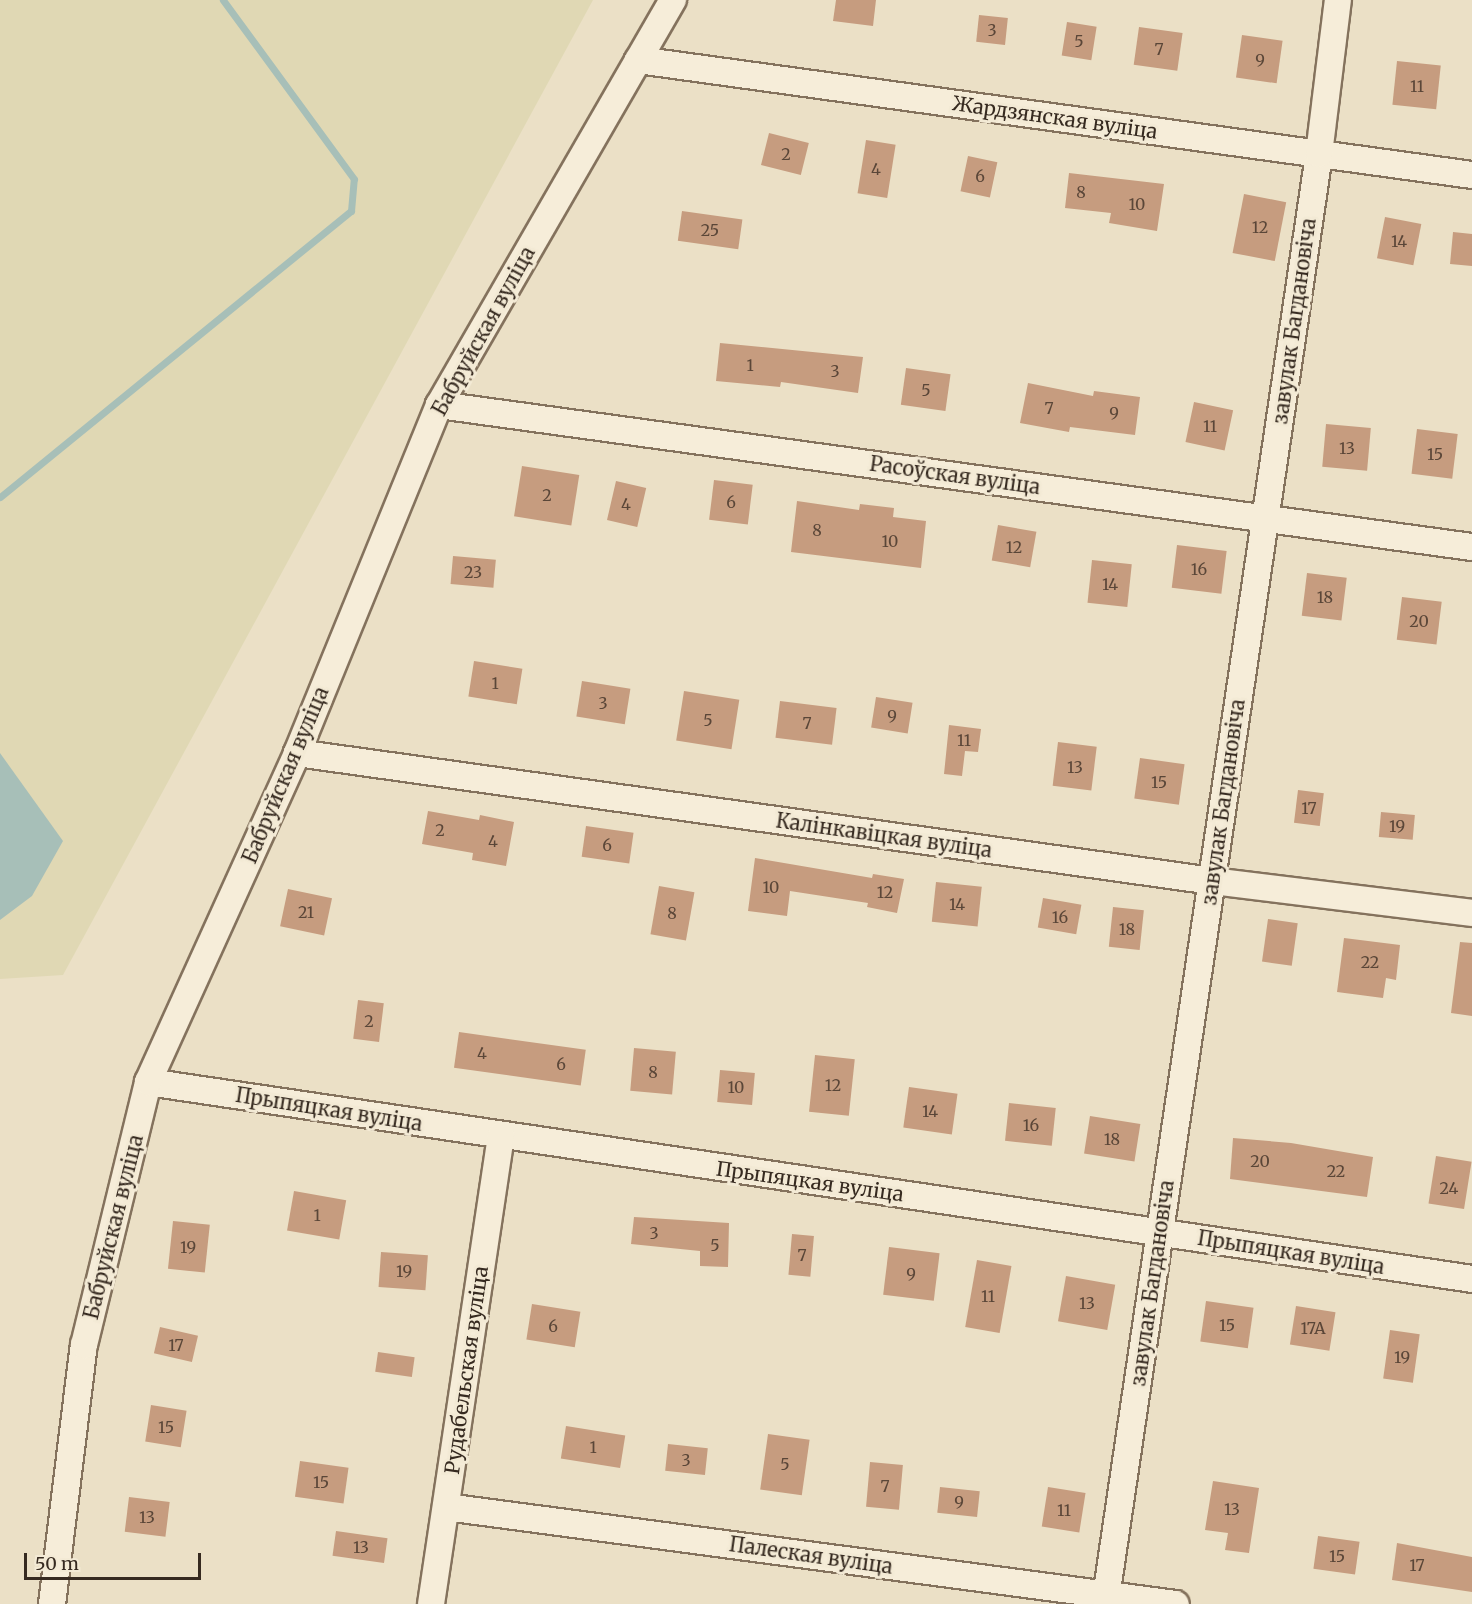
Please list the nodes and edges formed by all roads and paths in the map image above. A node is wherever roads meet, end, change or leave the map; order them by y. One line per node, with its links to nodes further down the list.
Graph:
1 (673, 0): 3 (street, Бабруйская вуліца)
2 (1338, 0): 4 (street, завулак Багдановіча)
3 (638, 60): 4 (street, Жардзянская вуліца); 6 (street, Бабруйская вуліца)
4 (1319, 154): 5 (street, Жардзянская вуліца); 7 (street, завулак Багдановіча)
5 (1472, 175)
6 (439, 405): 7 (street, Расоўская вуліца); 9 (street, Бабруйская вуліца)
7 (1265, 518): 8 (street, Расоўская вуліца); 10 (street, завулак Багдановіча)
8 (1472, 547)
9 (297, 753): 10 (street, Калінкавіцкая вуліца); 12 (street, Бабруйская вуліца)
10 (1212, 881): 11 (street, Калінкавіцкая вуліца); 14 (street, завулак Багдановіча)
11 (1472, 913)
12 (148, 1082): 13 (street, Прыпяцкая вуліца); 18 (street, Бабруйская вуліца)
13 (501, 1135): 14 (street, Прыпяцкая вуліца); 16 (street, Рудабельская вуліца)
14 (1160, 1233): 15 (street, Прыпяцкая вуліца); 17 (street, завулак Багдановіча)
15 (1472, 1280)
16 (446, 1507): 17 (street, Палеская вуліца); 19 (street, Рудабельская вуліца)
17 (1106, 1599): 20 (street, Палеская вуліца)
18 (52, 1604)
19 (431, 1604)
20 (1176, 1604)

